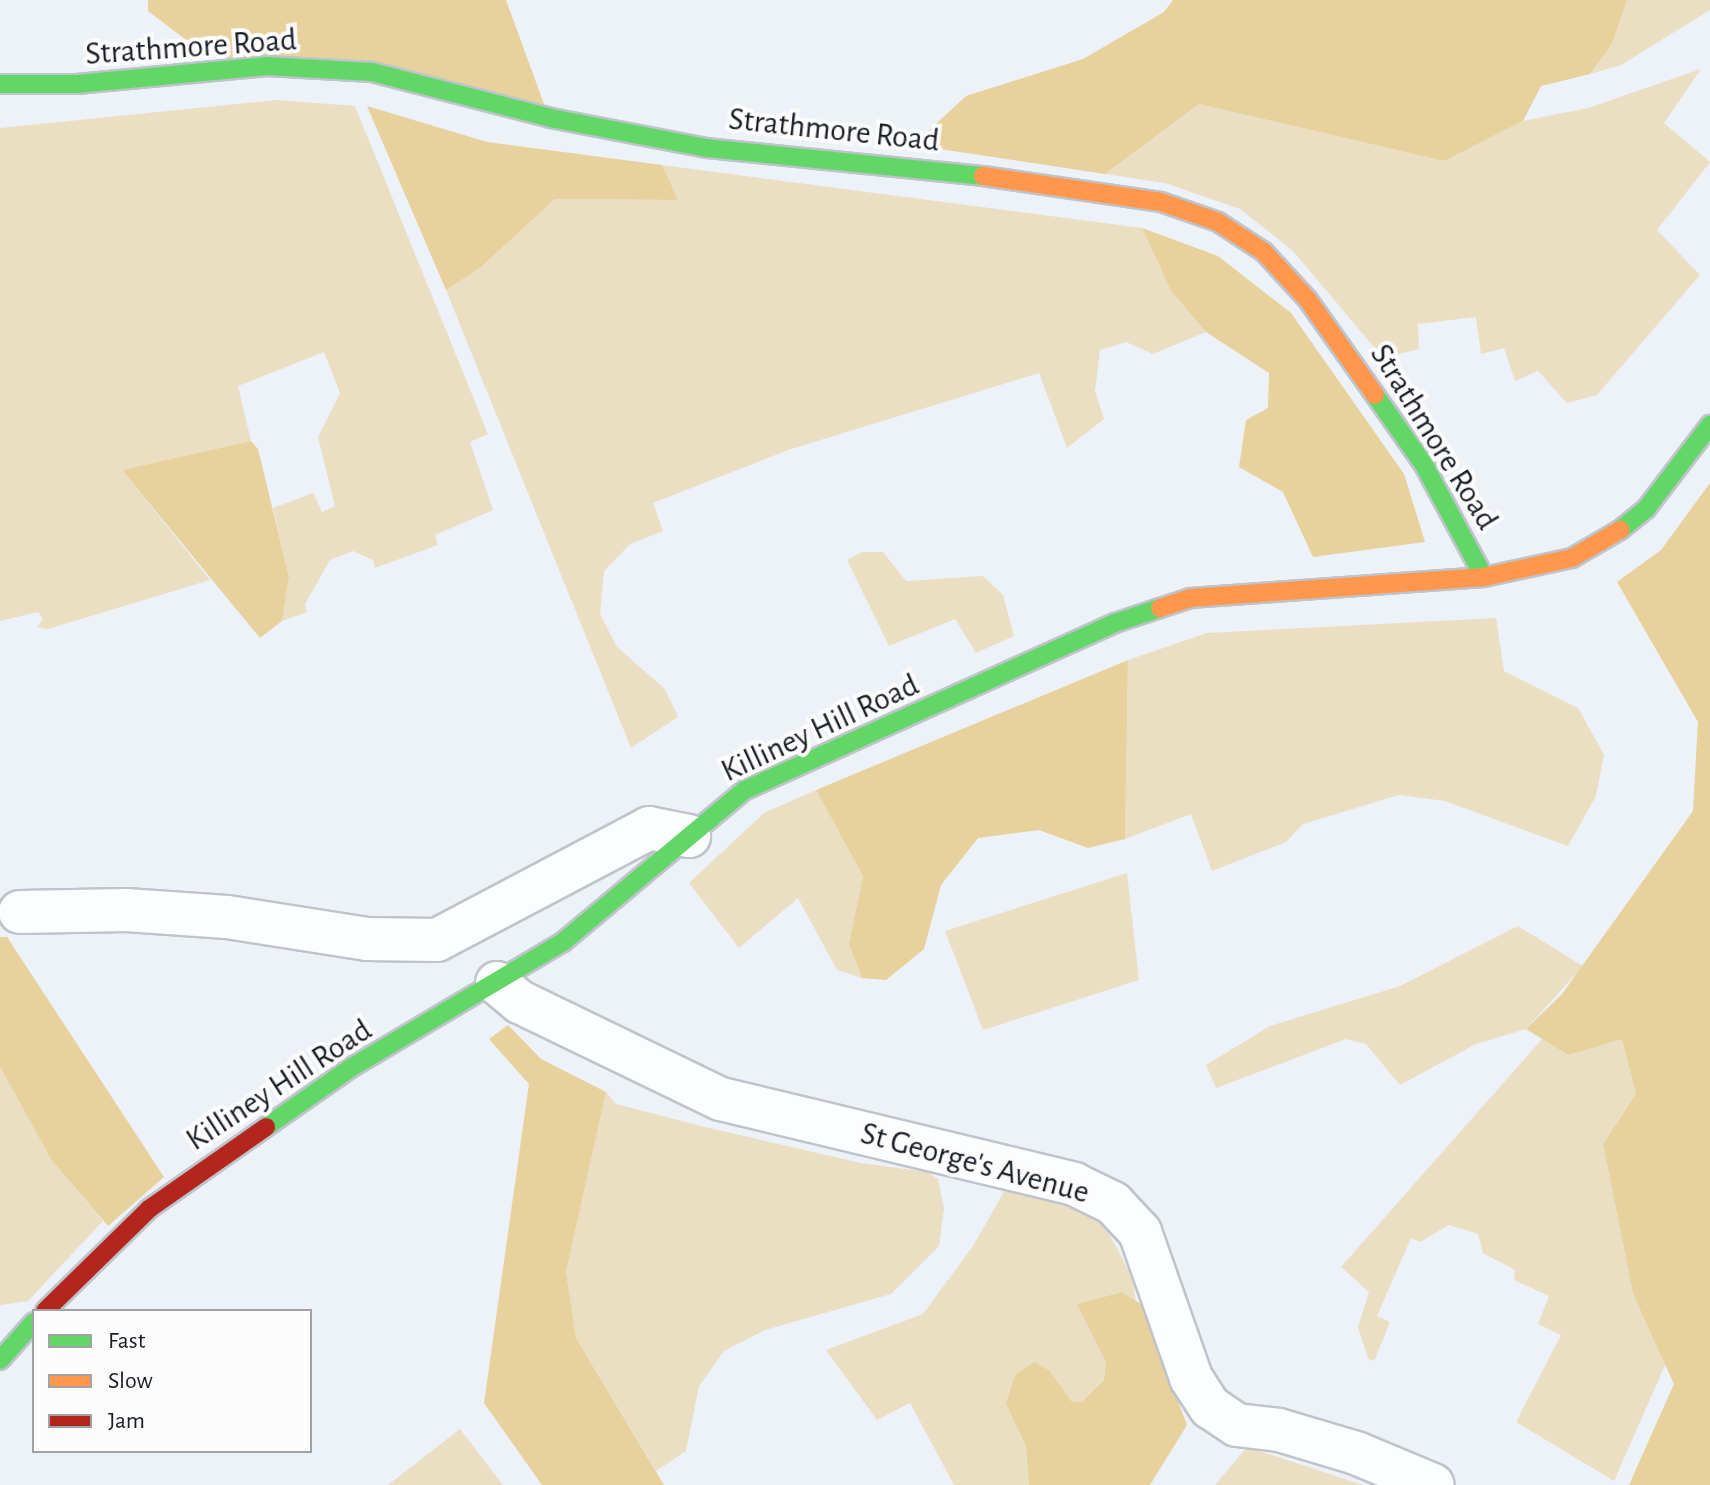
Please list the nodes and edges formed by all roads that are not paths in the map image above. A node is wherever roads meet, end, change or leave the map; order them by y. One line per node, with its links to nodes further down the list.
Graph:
1 (0, 84): 3 (main road, Strathmore Road)
2 (1710, 425): 3 (main road, Killiney Hill Road)
3 (1484, 577): 4 (main road, Killiney Hill Road)
4 (689, 836): 5 (street); 6 (main road, Killiney Hill Road)
5 (20, 912)
6 (497, 983): 7 (main road, Killiney Hill Road); 10 (street, St George's Avenue)
7 (47, 1309)
8 (32, 1324): 9 (main road)
9 (0, 1360)
10 (1433, 1485)

